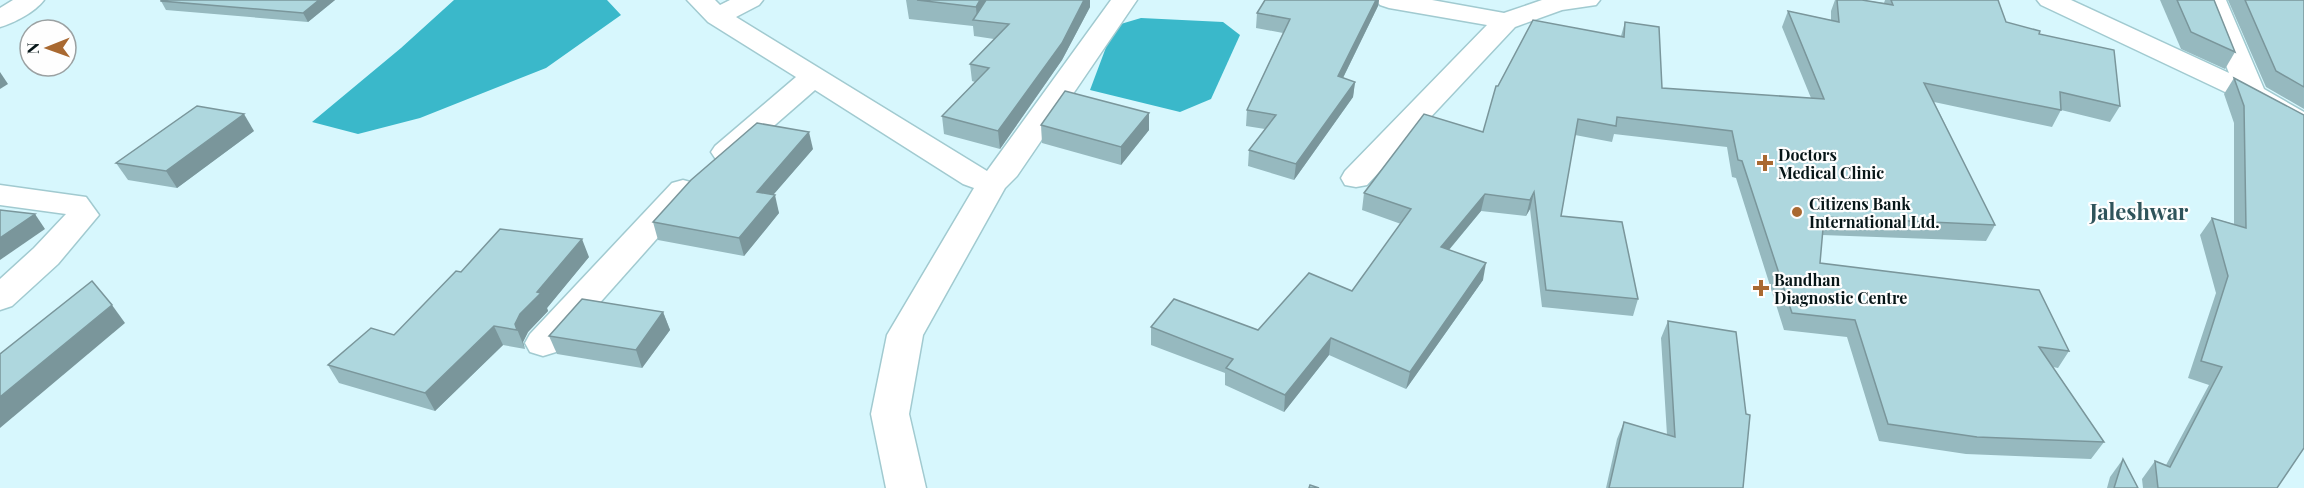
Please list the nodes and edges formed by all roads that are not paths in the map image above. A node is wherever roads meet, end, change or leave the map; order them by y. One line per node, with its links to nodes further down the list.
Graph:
1 (31, 0): 9 (street)
2 (750, 0): 8 (street)
3 (1124, 0): 15 (street)
4 (1389, 0): 10 (street)
5 (1587, 0): 10 (street)
6 (2050, 0): 12 (street)
7 (2213, 0): 12 (street)
8 (708, 8): 11 (street)
9 (0, 19)
10 (1506, 21): 14 (street)
11 (813, 77): 15 (street); 18 (street)
12 (2252, 94): 13 (street)
13 (2304, 124)
14 (1356, 178)
15 (992, 184): 19 (street)
16 (0, 195): 17 (street)
17 (0, 298)
18 (543, 343)
19 (906, 488)

